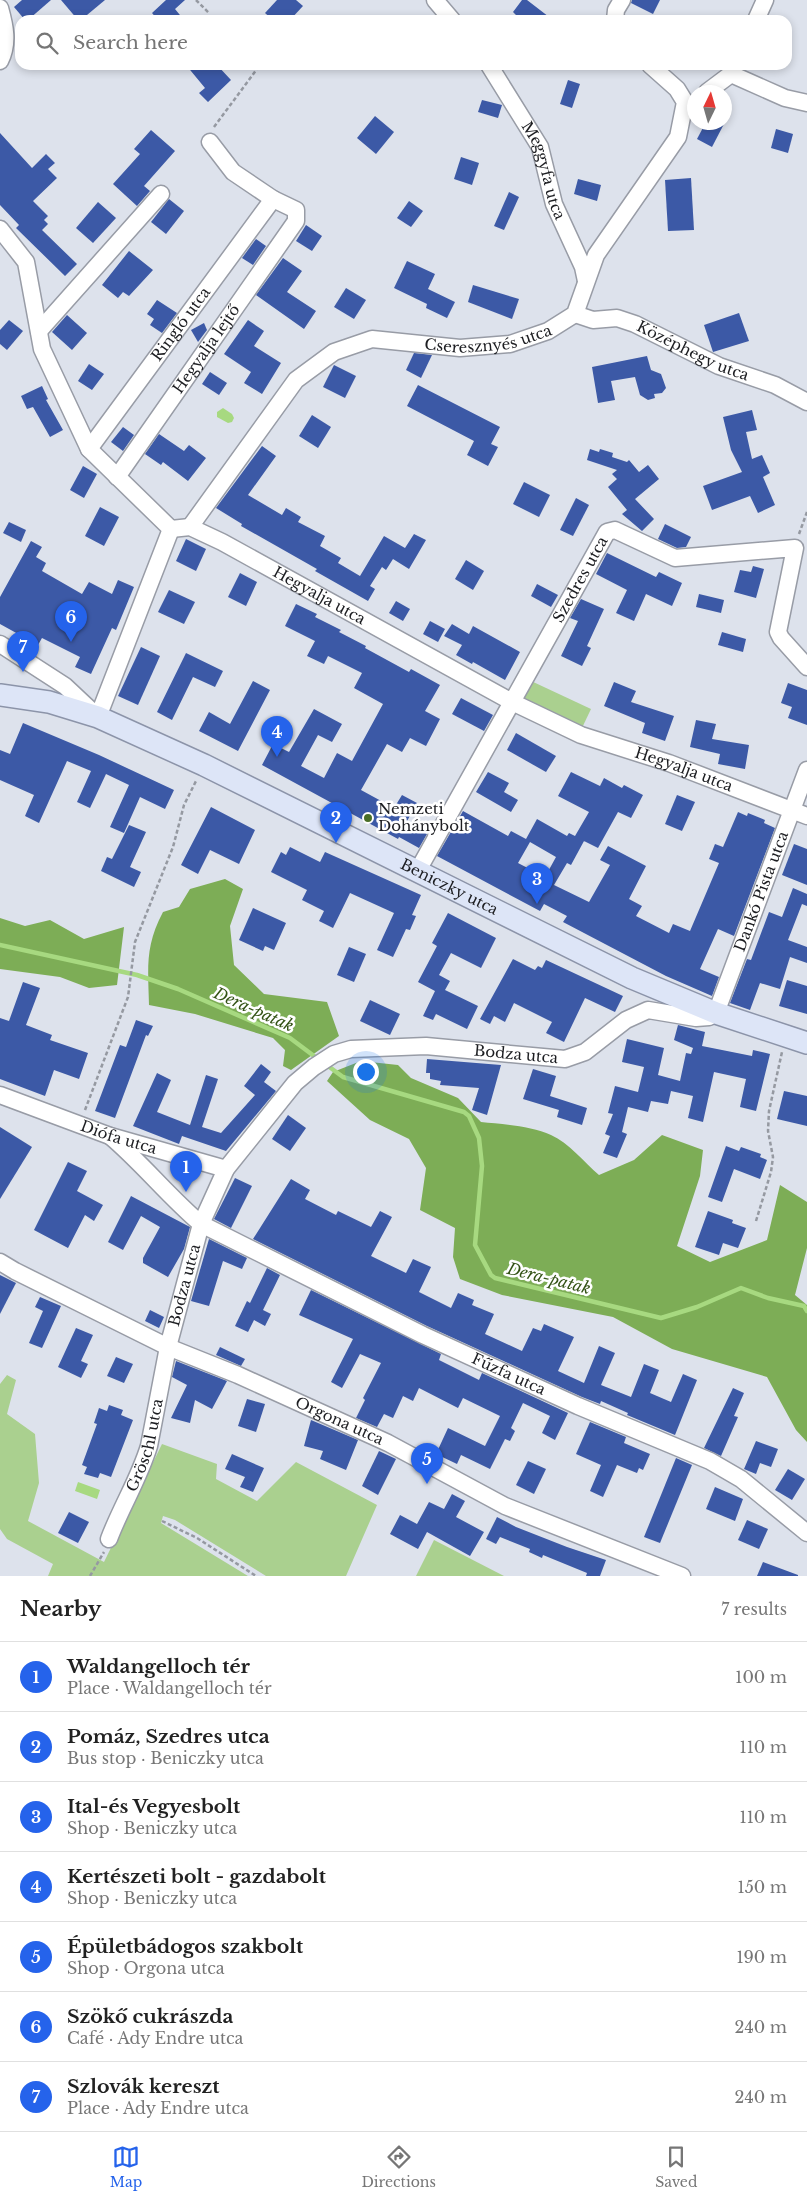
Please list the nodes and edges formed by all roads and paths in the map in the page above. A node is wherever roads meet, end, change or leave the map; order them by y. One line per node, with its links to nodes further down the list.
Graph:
1 (196, 0): 6 (path)
2 (435, 0): 7 (street)
3 (622, 0): 8 (street)
4 (765, 0): 9 (street)
5 (0, 8): 10 (street)
6 (209, 13)
7 (448, 15)
8 (616, 15)
9 (758, 15)
10 (0, 61)
11 (256, 70): 19 (path)
12 (492, 70): 23 (street, Meggyfa utca)
13 (655, 70): 16 (street)
14 (733, 70): 15 (street); 17 (street)
15 (715, 85)
16 (687, 98)
17 (807, 102)
18 (687, 109): 23 (street)
19 (210, 142): 21 (street)
20 (161, 194): 25 (street)
21 (273, 199): 27 (street, Ringló utca); 28 (street, Hegyalja lejtő)
22 (0, 229): 25 (street)
23 (586, 281): 24 (street)
24 (575, 314): 26 (street, Középhegy utca); 30 (street, Cseresznyés utca)
25 (39, 331): 27 (street)
26 (807, 402)
27 (89, 449): 28 (street)
28 (118, 477): 31 (street)
29 (807, 512): 32 (path)
30 (190, 527): 31 (street, Hegyalja utca); 36 (street, Hegyalja utca)
31 (171, 528): 37 (street)
32 (796, 548): 34 (street); 36 (street, Szedres utca)
33 (0, 644): 37 (street)
34 (807, 667)
35 (0, 694): 37 (main road, Beniczky utca)
36 (512, 702): 40 (street, Hegyalja utca); 41 (street, Szedres utca)
37 (98, 717): 38 (main road, Beniczky utca)
38 (204, 765): 41 (main road, Beniczky utca); 46 (path)
39 (807, 770): 40 (street, Dankó Pista utca)
40 (800, 813): 42 (street, Dankó Pista utca)
41 (417, 872): 42 (main road, Beniczky utca)
42 (716, 1013): 43 (main road, Beniczky utca); 48 (street, Bodza utca)
43 (785, 1036): 44 (main road, Beniczky utca); 49 (path)
44 (807, 1043)
45 (0, 1095): 46 (street, Diófa utca)
46 (79, 1125): 47 (street, Diófa utca)
47 (110, 1136): 48 (street, Diófa utca); 50 (street, Fűzfa utca)
48 (226, 1169): 50 (street, Bodza utca)
49 (756, 1221)
50 (201, 1224): 52 (street, Bodza utca); 54 (street, Fűzfa utca)
51 (0, 1262): 52 (street, Orgona utca)
52 (168, 1347): 55 (street, Gröschl utca); 58 (street, Orgona utca)
53 (162, 1521): 57 (path)
54 (807, 1533)
55 (109, 1539): 56 (path)
56 (90, 1576)
57 (256, 1576)
58 (682, 1576)

